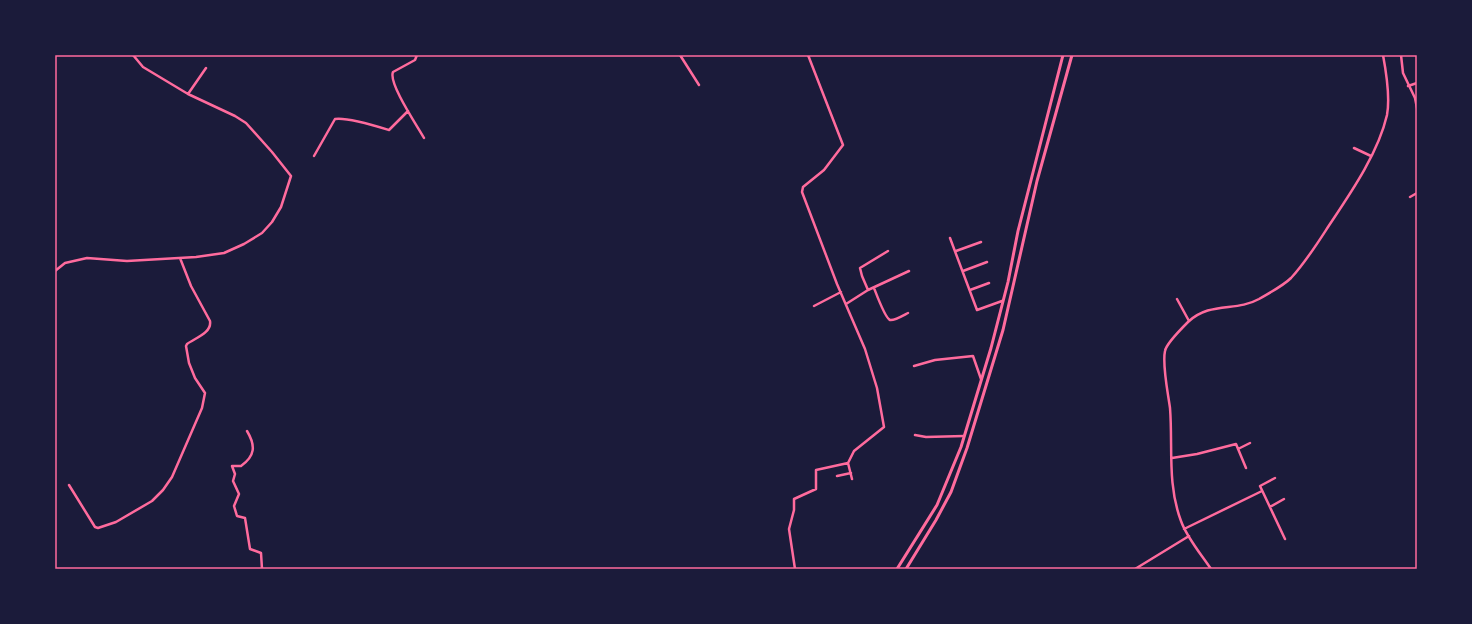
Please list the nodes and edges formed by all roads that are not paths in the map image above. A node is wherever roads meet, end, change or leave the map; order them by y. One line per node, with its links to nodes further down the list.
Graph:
1 (133, 55): 13 (street)
2 (417, 55): 15 (street)
3 (680, 55): 11 (street)
4 (808, 55): 35 (street)
5 (1063, 55): 37 (street)
6 (1072, 55): 45 (street)
7 (1383, 55): 19 (street)
8 (1401, 55): 12 (street)
9 (206, 68): 13 (street)
10 (1417, 82): 12 (street)
11 (699, 85)
12 (1408, 86): 14 (street)
13 (188, 94): 26 (street)
14 (1417, 108)
15 (408, 111): 16 (street); 18 (street)
16 (424, 138)
17 (1354, 148): 19 (street)
18 (314, 156)
19 (1371, 156): 41 (street)
20 (1417, 193): 21 (street)
21 (1410, 197)
22 (950, 238): 25 (street)
23 (981, 242): 25 (street)
24 (888, 251): 33 (street)
25 (956, 251): 29 (street)
26 (180, 258): 28 (street); 62 (street)
27 (987, 262): 29 (street)
28 (55, 271)
29 (963, 271): 34 (street)
30 (909, 272): 32 (street)
31 (989, 283): 34 (street)
32 (874, 288): 33 (street); 40 (street)
33 (868, 290): 38 (street)
34 (970, 290): 37 (street)
35 (840, 292): 38 (street); 39 (street)
36 (1177, 299): 41 (street)
37 (1002, 301): 43 (street)
38 (846, 304): 52 (street)
39 (814, 306)
40 (908, 313)
41 (1189, 321): 51 (street)
42 (914, 366): 43 (street)
43 (981, 380): 44 (street)
44 (974, 403): 45 (street); 48 (street)
45 (981, 404): 61 (street)
46 (247, 431): 53 (street)
47 (915, 435): 48 (street)
48 (964, 436): 58 (street)
49 (1250, 443): 50 (street)
50 (1238, 449): 51 (street); 54 (street)
51 (1172, 458): 66 (street)
52 (848, 463): 55 (street); 70 (street)
53 (241, 466): 56 (street); 56 (street)
54 (1246, 468)
55 (851, 473): 57 (street); 60 (street)
56 (235, 474): 69 (street)
57 (836, 476)
58 (949, 478): 61 (street); 71 (street)
59 (1275, 478): 63 (street)
60 (852, 479)
61 (955, 483): 72 (street)
62 (69, 485)
63 (1262, 491): 65 (street); 66 (street)
64 (1284, 499): 65 (street)
65 (1270, 507): 68 (street)
66 (1184, 529): 67 (street)
67 (1189, 536): 73 (street); 74 (street)
68 (1285, 539)
69 (262, 569)
70 (795, 569)
71 (898, 569)
72 (906, 569)
73 (1135, 569)
74 (1211, 569)

